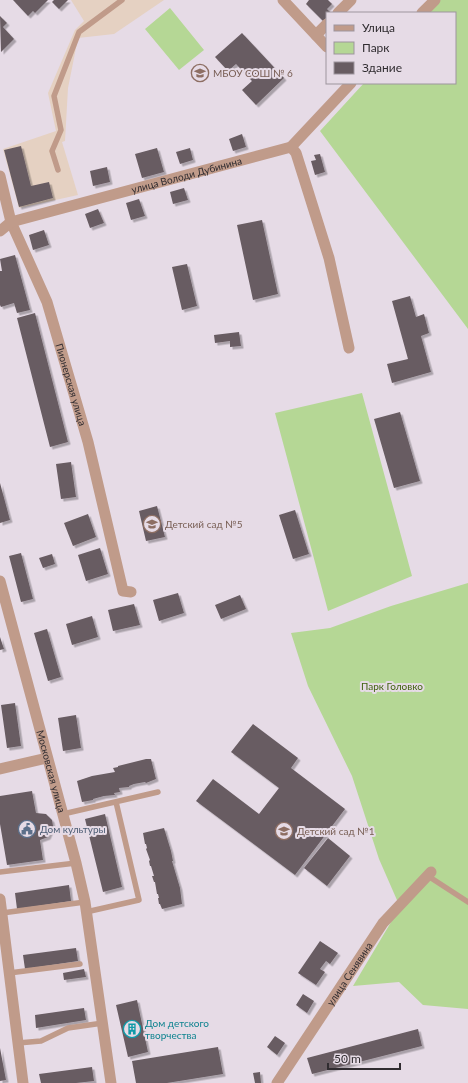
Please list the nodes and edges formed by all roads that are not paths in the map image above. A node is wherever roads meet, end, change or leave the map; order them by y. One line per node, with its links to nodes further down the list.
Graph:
1 (122, 0): 12 (lane)
2 (283, 0): 8 (street)
3 (352, 0): 5 (street)
4 (435, 0): 6 (street)
5 (339, 12)
6 (423, 12)
7 (326, 25): 8 (street)
8 (316, 35): 9 (street)
9 (326, 46)
10 (350, 84): 11 (street)
11 (291, 147): 14 (street, улица Володи Дубинина); 16 (street)
12 (58, 170)
13 (0, 176): 14 (street, Пионерская улица)
14 (11, 222): 15 (street, улица Володи Дубинина); 18 (street, Пионерская улица)
15 (0, 231)
16 (349, 348)
17 (1, 587): 19 (street, Московская улица)
18 (131, 592)
19 (47, 758): 20 (street); 23 (street, Московская улица)
20 (0, 769)
21 (158, 792): 22 (lane)
22 (116, 802): 23 (lane); 29 (lane)
23 (62, 814): 24 (street, Московская улица)
24 (76, 863): 25 (lane); 29 (street, Московская улица)
25 (0, 872)
26 (429, 874): 28 (lane); 37 (street, улица Сенявина)
27 (0, 899): 30 (street)
28 (468, 902)
29 (86, 907): 30 (lane); 33 (street, Московская улица)
30 (2, 912): 32 (street)
31 (80, 964): 32 (lane)
32 (9, 973): 34 (street)
33 (103, 1023): 34 (lane); 36 (street, Московская улица)
34 (18, 1043): 35 (street)
35 (23, 1083)
36 (111, 1083)
37 (277, 1083)

